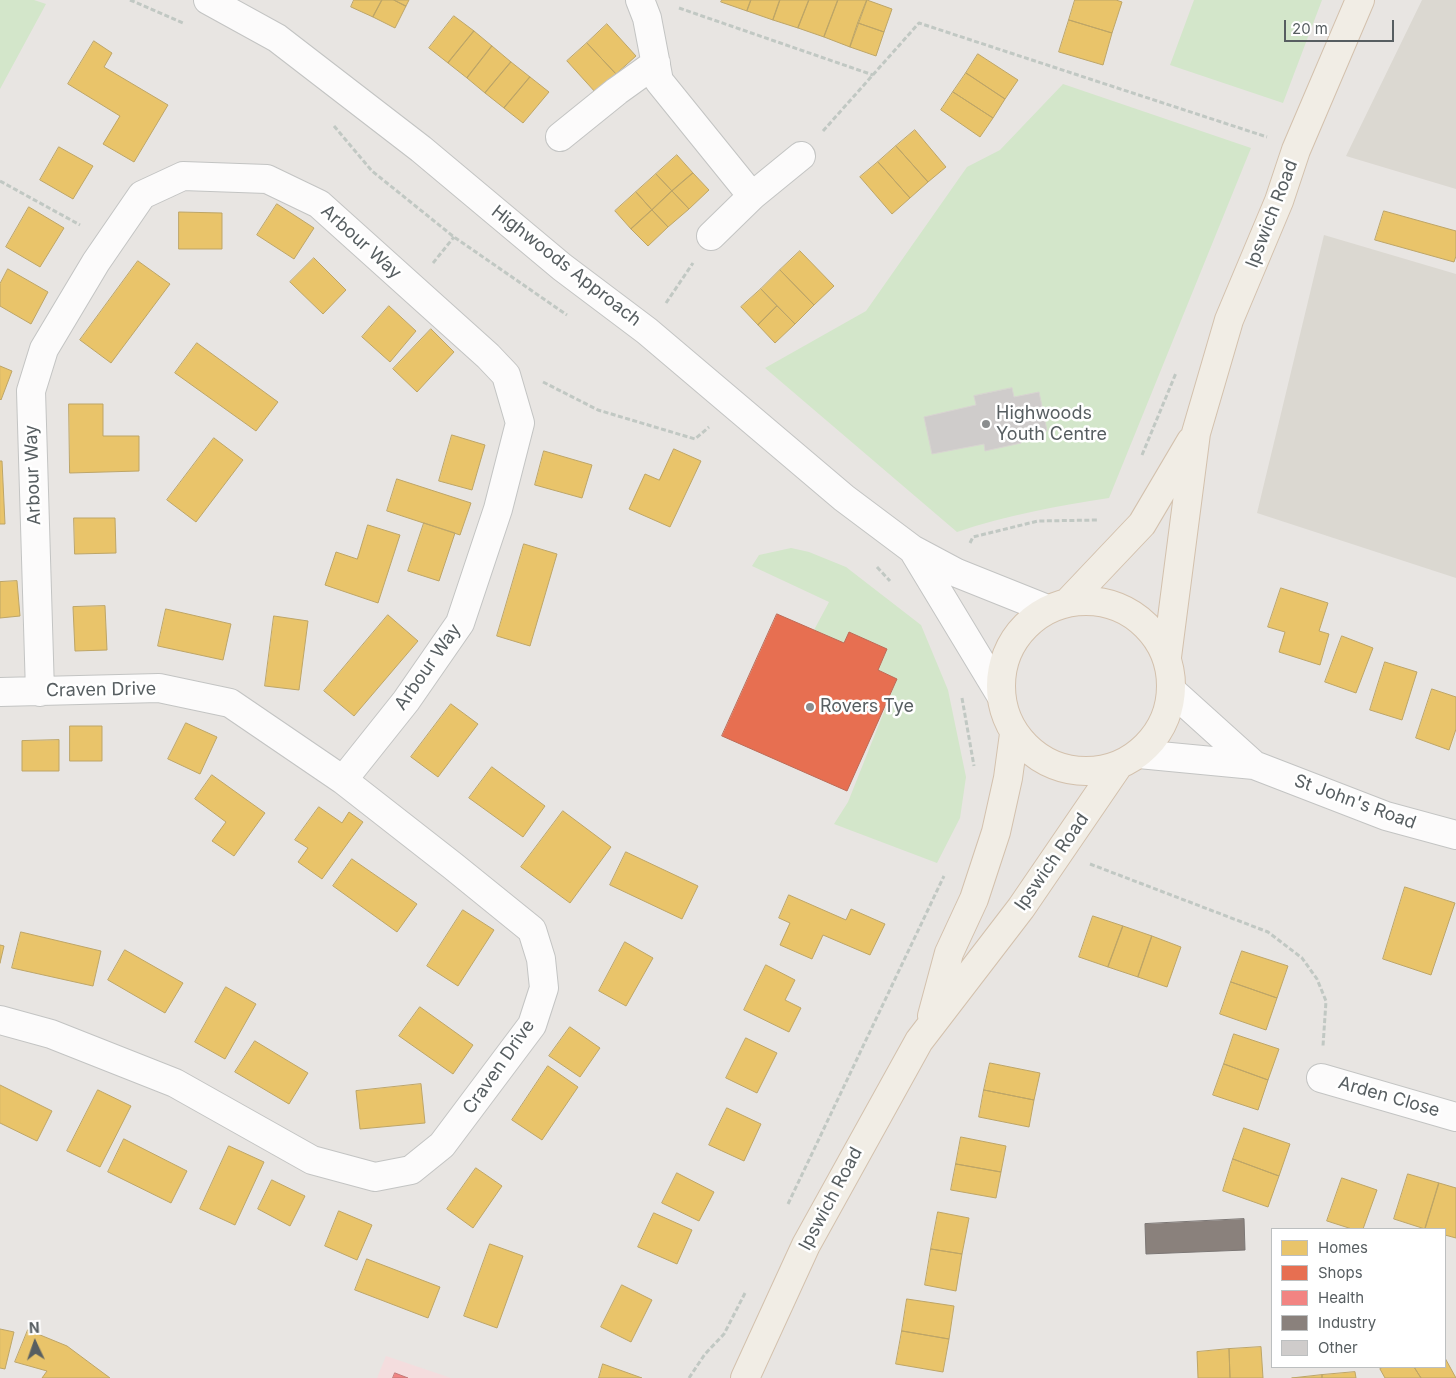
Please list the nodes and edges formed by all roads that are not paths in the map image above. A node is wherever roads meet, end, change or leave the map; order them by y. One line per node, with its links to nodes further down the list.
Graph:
1 (208, 0): 10 (street, Highwoods Approach)
2 (640, 0): 4 (street)
3 (1360, 0): 9 (main road, Ipswich Road)
4 (656, 63): 5 (street); 7 (street)
5 (560, 137)
6 (801, 156): 7 (street)
7 (752, 196): 8 (street)
8 (711, 236)
9 (1196, 433): 11 (main road, Ipswich Road); 12 (main road, Ipswich Road)
10 (912, 548): 11 (street, Highwoods Approach); 16 (street, Highwoods Approach)
11 (1058, 605): 12 (main road); 16 (main road)
12 (1168, 657): 13 (main road)
13 (1172, 691): 18 (main road); 19 (street, St John's Road)
14 (0, 692): 15 (street, Craven Drive)
15 (40, 692): 20 (street, Craven Drive); 20 (street, Arbour Way)
16 (1000, 694): 17 (main road)
17 (1014, 734): 18 (main road); 23 (main road, Ipswich Road)
18 (1128, 760): 19 (street, St John's Road); 23 (main road, Ipswich Road)
19 (1254, 765): 21 (street, St John's Road)
20 (343, 780): 22 (street, Craven Drive)
21 (1456, 835)
22 (0, 1020)
23 (929, 1027): 26 (main road, Ipswich Road)
24 (1321, 1078): 25 (street, Arden Close)
25 (1456, 1117)
26 (745, 1378)

